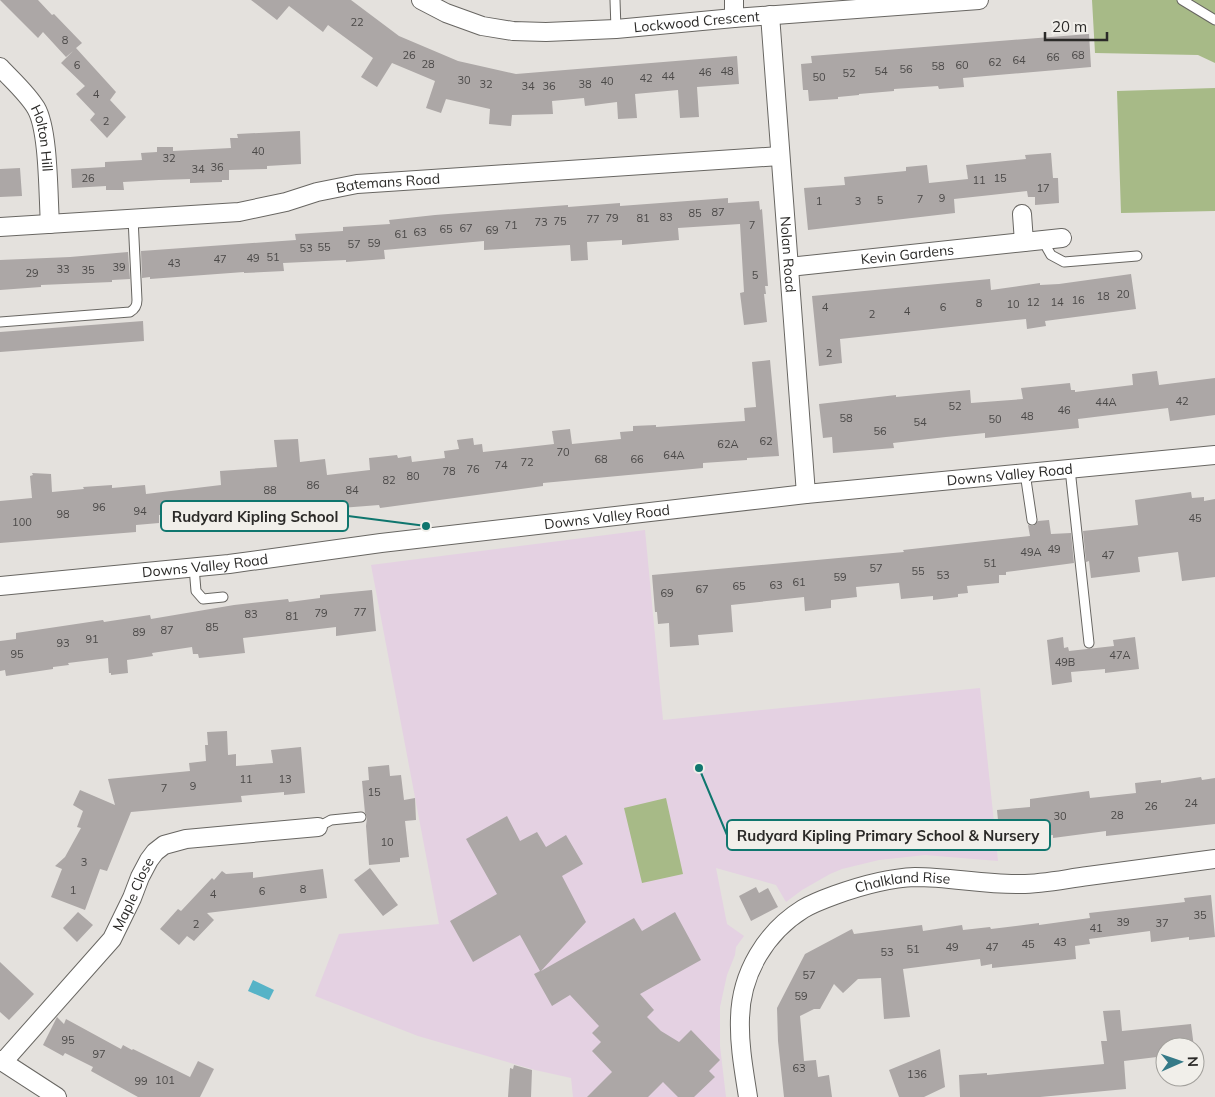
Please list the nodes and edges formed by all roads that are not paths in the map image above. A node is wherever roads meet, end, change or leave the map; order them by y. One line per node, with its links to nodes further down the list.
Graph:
1 (421, 0): 10 (street, Lockwood Crescent)
2 (615, 0): 10 (lane)
3 (734, 0): 8 (street)
4 (979, 0): 6 (street, Lockwood Crescent)
5 (1182, 0): 9 (lane)
6 (940, 1): 7 (street, Lockwood Crescent)
7 (770, 16): 8 (street, Lockwood Crescent); 12 (street, Nolan Road)
8 (734, 18): 10 (street, Lockwood Crescent)
9 (1215, 20)
10 (616, 29)
11 (0, 67): 15 (street, Holton Hill)
12 (780, 156): 14 (street, Batemans Road); 20 (street, Nolan Road)
13 (1022, 214): 18 (street)
14 (133, 218): 15 (street, Batemans Road); 21 (lane)
15 (50, 224): 16 (street, Batemans Road)
16 (0, 227)
17 (1054, 239): 18 (street, Kevin Gardens); 19 (lane)
18 (1024, 242): 20 (street, Kevin Gardens)
19 (1137, 256)
20 (789, 267): 25 (street, Nolan Road)
21 (0, 322)
22 (1215, 454): 23 (street, Downs Valley Road)
23 (1070, 469): 24 (street, Downs Valley Road); 30 (lane)
24 (1025, 473): 25 (street, Downs Valley Road); 26 (lane)
25 (806, 494): 27 (street, Downs Valley Road)
26 (1032, 520)
27 (194, 567): 28 (street, Downs Valley Road); 29 (lane)
28 (0, 586)
29 (223, 597)
30 (1089, 643)
31 (361, 817): 32 (lane)
32 (318, 827): 34 (street, Maple Close)
33 (1215, 859): 36 (street, Chalkland Rise)
34 (2, 1061): 35 (street)
35 (57, 1097)
36 (748, 1097)

